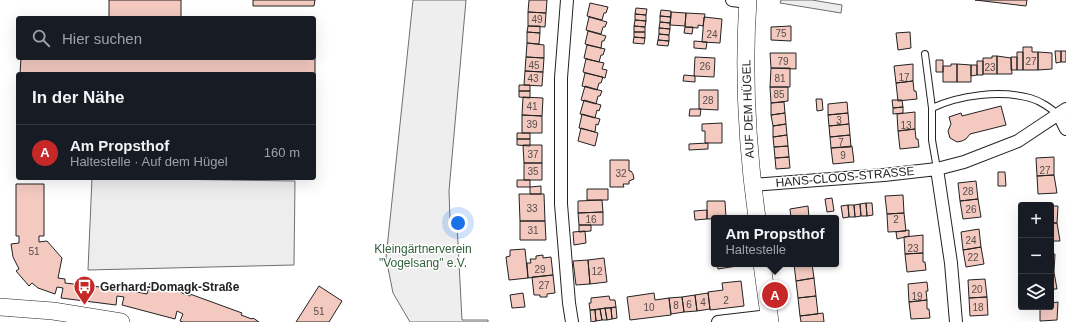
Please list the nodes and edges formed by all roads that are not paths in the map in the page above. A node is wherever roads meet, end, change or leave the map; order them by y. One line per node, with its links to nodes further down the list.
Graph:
1 (567, 0): 14 (street)
2 (743, 1): 8 (street, AUF DEM HÜGEL)
3 (925, 54): 4 (lane)
4 (932, 108): 5 (lane); 7 (lane)
5 (1062, 112): 6 (street); 7 (street, HANS-CLOOS-STRASSE)
6 (1066, 129)
7 (937, 169): 8 (street, HANS-CLOOS-STRASSE); 16 (street)
8 (752, 185): 9 (street, AUF DEM HÜGEL)
9 (756, 215)
10 (762, 267): 12 (street)
11 (0, 307): 13 (street)
12 (769, 319): 15 (street)
13 (121, 322)
14 (572, 322)
15 (718, 322)
16 (956, 322)

